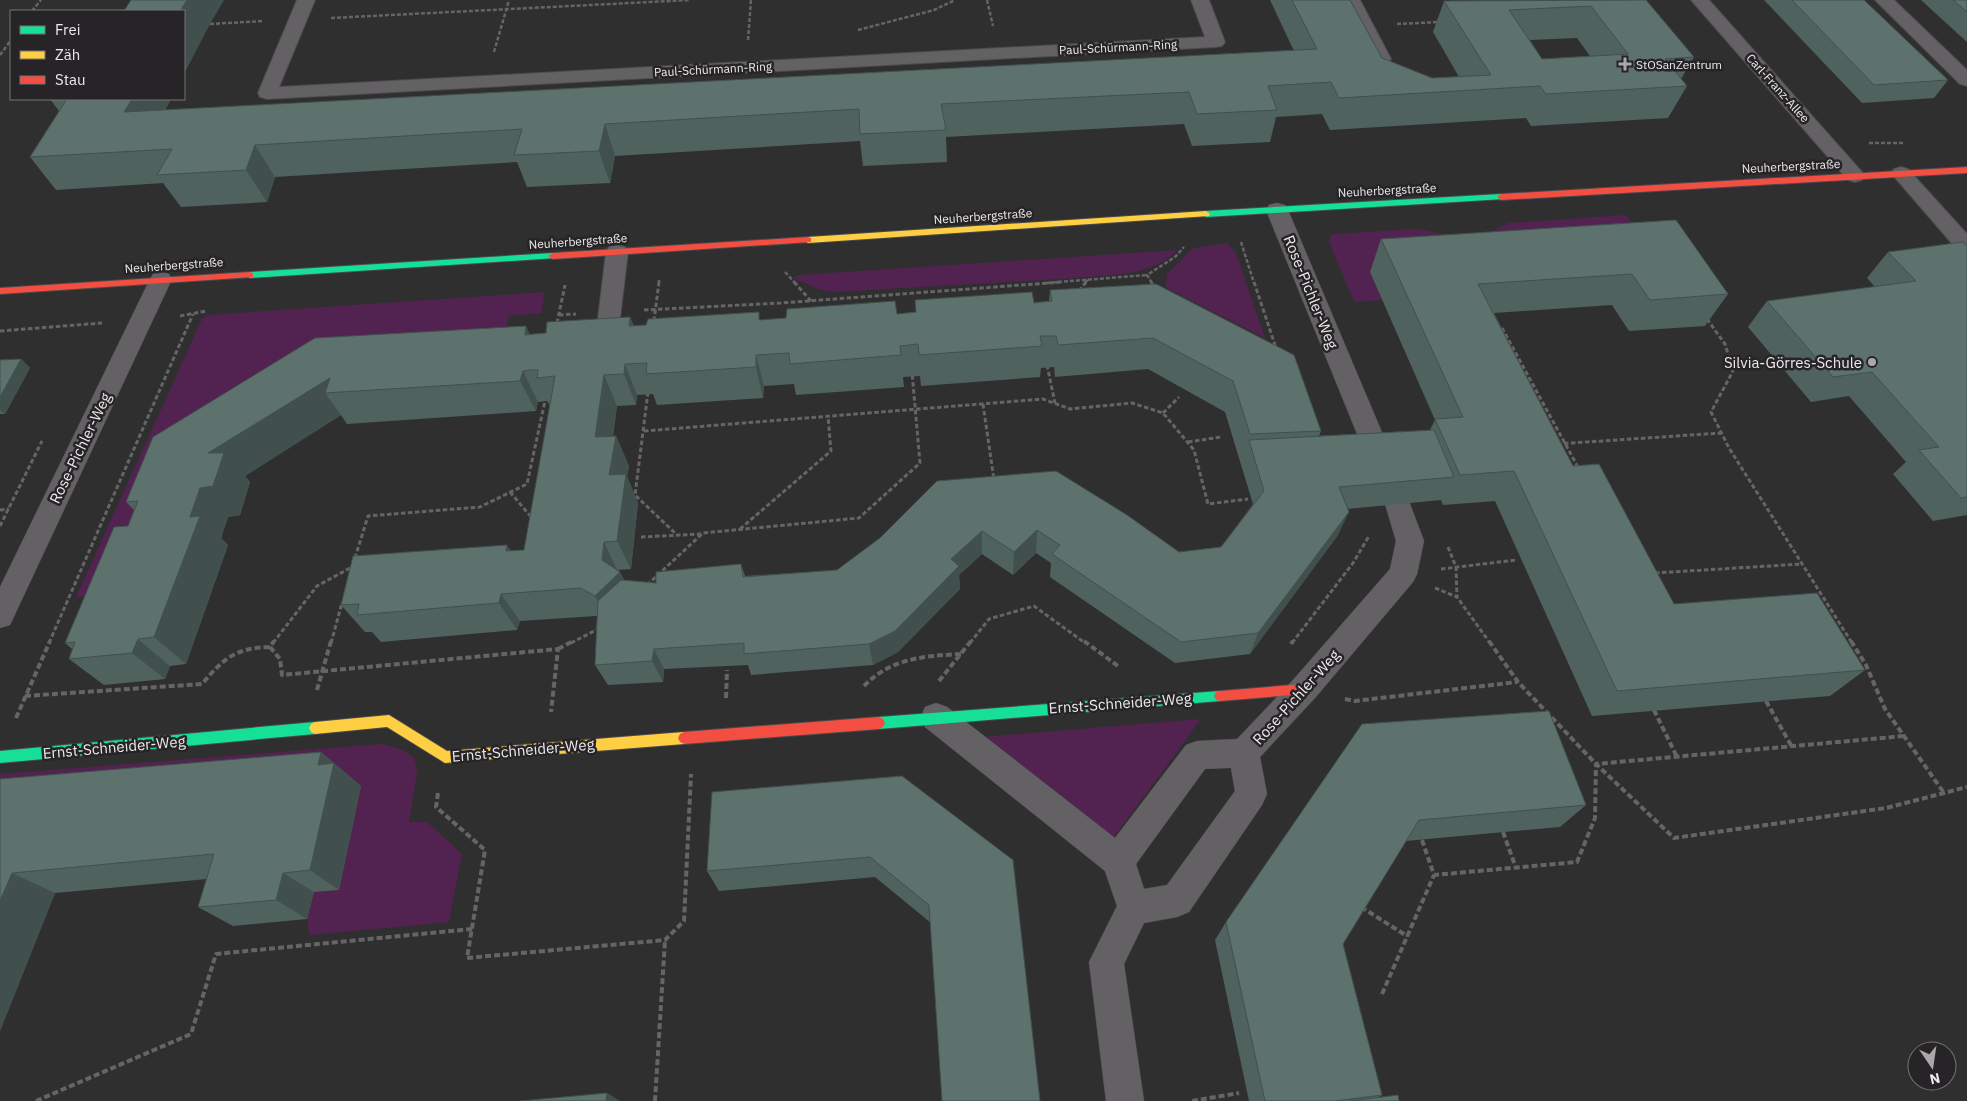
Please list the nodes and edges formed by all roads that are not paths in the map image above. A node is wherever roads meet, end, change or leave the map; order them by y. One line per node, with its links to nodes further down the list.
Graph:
1 (306, 0): 2 (lane, Paul-Schürmann-Ring)
2 (1200, 0)
3 (1700, 0): 10 (lane, Carl-Franz-Allee)
4 (1884, 0): 7 (lane)
5 (1358, 3): 6 (lane)
6 (1387, 70)
7 (1967, 80)
8 (1967, 170): 9 (main road, Neuherbergstraße)
9 (1901, 174): 10 (main road, Neuherbergstraße); 13 (lane)
10 (1855, 176): 11 (main road, Neuherbergstraße)
11 (1278, 210): 12 (main road, Neuherbergstraße); 17 (street, Rose-Pichler-Weg)
12 (617, 252): 14 (main road, Neuherbergstraße); 16 (lane)
13 (1967, 275)
14 (161, 280): 15 (main road, Neuherbergstraße); 19 (street, Rose-Pichler-Weg)
15 (0, 291)
16 (605, 351)
17 (1379, 456)
18 (1398, 504): 20 (street, Rose-Pichler-Weg)
19 (0, 616)
20 (1304, 690): 21 (main road, Ernst-Schneider-Weg); 22 (street, Rose-Pichler-Weg)
21 (922, 718): 23 (main road, Ernst-Schneider-Weg); 24 (street)
22 (1244, 753): 24 (street, Rose-Pichler-Weg); 25 (street)
23 (0, 757)
24 (1118, 861): 25 (street)
25 (1134, 908): 26 (street)
26 (1125, 1101)

